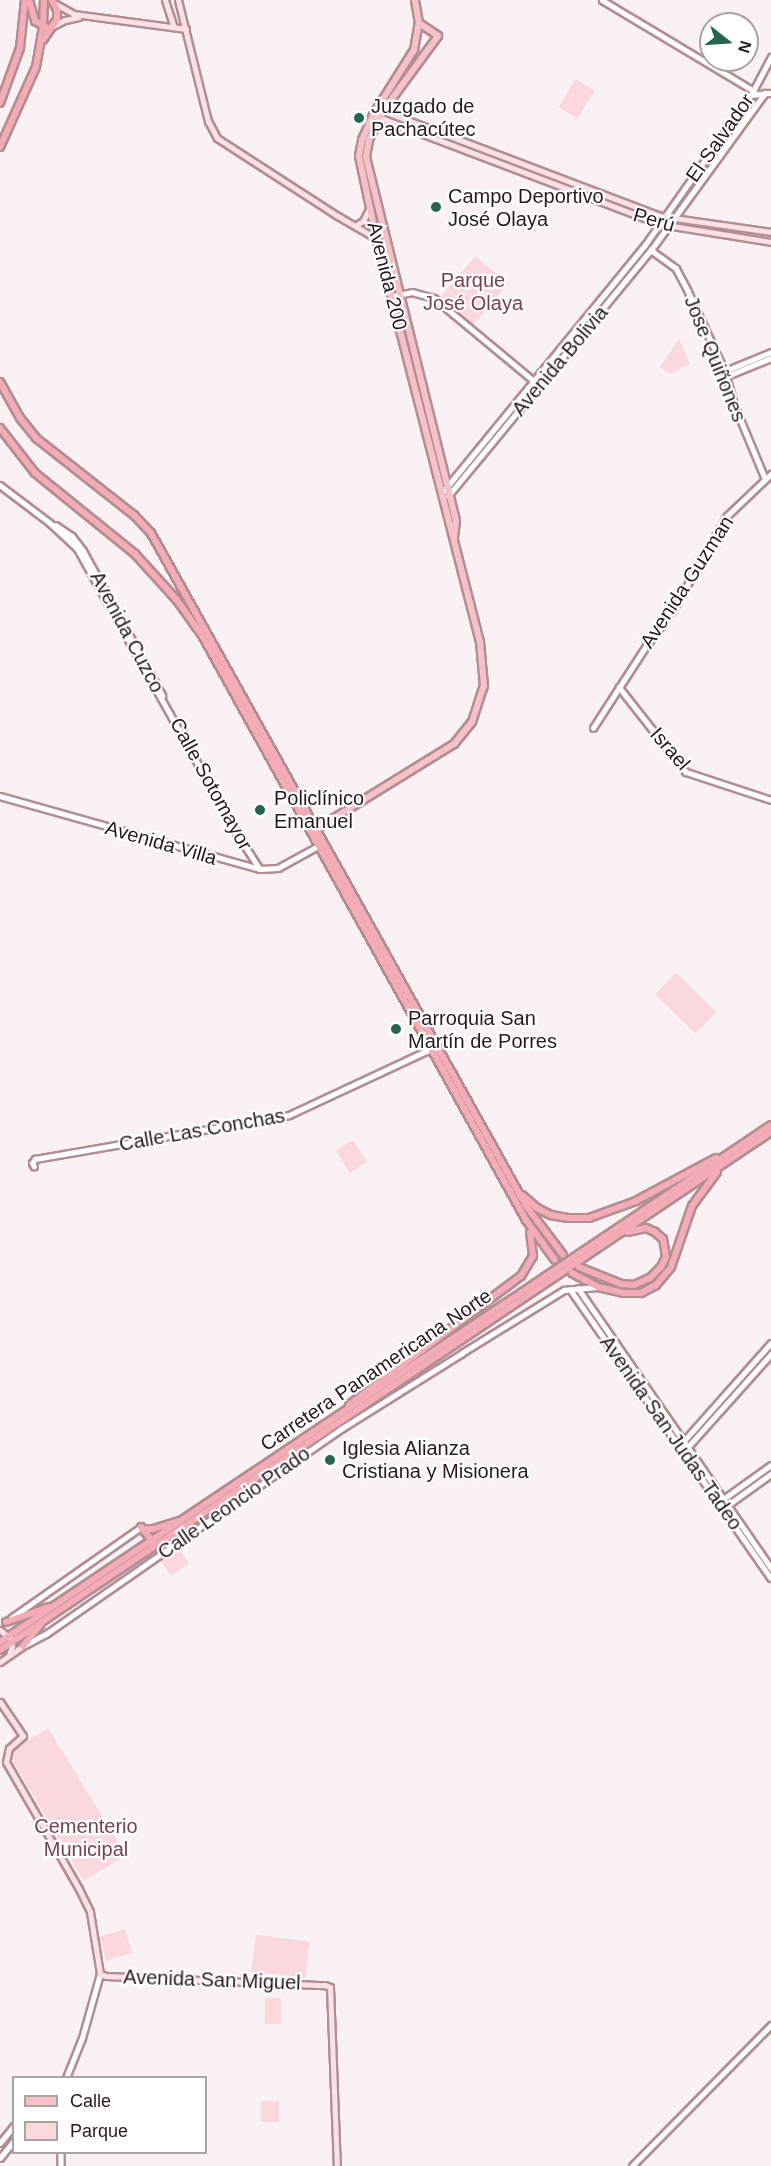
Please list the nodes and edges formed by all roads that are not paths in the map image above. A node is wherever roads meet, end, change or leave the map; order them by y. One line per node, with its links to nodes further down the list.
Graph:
1 (27, 0): 11 (highway); 18 (highway)
2 (44, 0): 11 (highway)
3 (165, 0): 12 (main road)
4 (178, 0): 13 (main road)
5 (415, 0): 9 (main road)
6 (602, 0): 16 (street)
7 (53, 2): 8 (main road); 10 (highway)
8 (88, 16): 10 (main road); 12 (main road)
9 (419, 23): 19 (main road, Avenida 200); 19 (main road, Avenida 200)
10 (53, 26): 11 (highway); 14 (highway)
11 (43, 27): 14 (highway)
12 (174, 27): 13 (main road)
13 (186, 29): 28 (main road)
14 (40, 46): 21 (highway)
15 (771, 57): 16 (street, El Salvador)
16 (752, 93): 17 (street); 25 (street, El Salvador)
17 (768, 93): 26 (street, El Salvador)
18 (0, 103)
19 (380, 109): 20 (main road, Avenida 200); 22 (main road, Perú)
20 (376, 117): 23 (main road, Perú); 24 (main road, Avenida 200); 34 (main road, Avenida 200)
21 (0, 147)
22 (497, 155): 23 (main road); 25 (main road, Perú)
23 (494, 163): 27 (main road, Perú)
24 (369, 207): 28 (main road); 31 (main road, Avenida 200)
25 (664, 217): 26 (main road, Perú); 27 (street, Avenida Bolivia)
26 (674, 219): 29 (street, Avenida Bolivia); 30 (main road, Perú)
27 (660, 224): 29 (main road, Perú); 39 (street, Avenida Bolivia)
28 (355, 226): 31 (main road)
29 (668, 226): 32 (main road, Perú); 33 (street, Avenida Bolivia)
30 (771, 232)
31 (376, 236): 35 (main road, Avenida 200)
32 (771, 242)
33 (651, 250): 38 (street, Jose Quiñones); 41 (street, Avenida Bolivia)
34 (400, 294): 35 (street); 39 (street); 46 (main road, Avenida 200)
35 (392, 296): 46 (main road, Avenida 200)
36 (771, 352): 38 (street)
37 (771, 358): 38 (street)
38 (726, 373): 44 (street, Jose Quiñones)
39 (534, 381): 41 (street); 46 (street, Avenida Bolivia)
40 (0, 382): 52 (highway)
41 (540, 385): 46 (street, Avenida Bolivia)
42 (0, 428): 52 (highway)
43 (771, 474): 44 (street, Avenida Guzman)
44 (765, 478): 47 (street, Avenida Guzman)
45 (0, 485): 48 (street, Avenida Cuzco)
46 (445, 494): 52 (main road, Avenida 200)
47 (619, 687): 49 (street, Avenida Guzman); 51 (street, Israel)
48 (164, 699): 54 (street, Calle Sotomayor)
49 (593, 728)
50 (0, 796): 54 (street, Avenida Villa)
51 (771, 800)
52 (314, 830): 53 (highway); 55 (highway)
53 (320, 845): 54 (street, Avenida Villa); 55 (highway)
54 (260, 869)
55 (435, 1047): 59 (street, Calle Las Conchas); 60 (highway); 61 (highway)
56 (771, 1125): 58 (highway, Carretera Panamericana Norte)
57 (771, 1132): 58 (highway, Carretera Panamericana Norte)
58 (725, 1160): 60 (highway); 62 (highway, Carretera Panamericana Norte); 67 (highway); 72 (highway, Carretera Panamericana Norte)
59 (33, 1167)
60 (517, 1188): 63 (highway)
61 (526, 1220): 64 (highway); 72 (highway)
62 (618, 1234): 65 (highway); 81 (highway, Carretera Panamericana Norte)
63 (563, 1255)
64 (555, 1260)
65 (579, 1267)
66 (572, 1273): 67 (highway)
67 (598, 1287): 69 (street)
68 (570, 1288): 69 (street); 73 (street, Avenida San Judas Tadeo); 89 (street, Calle Leoncio Prado)
69 (578, 1288): 73 (street, Avenida San Judas Tadeo)
70 (771, 1343): 73 (street)
71 (771, 1354): 74 (street)
72 (336, 1417): 79 (highway, Carretera Panamericana Norte)
73 (682, 1444): 74 (street, Avenida San Judas Tadeo)
74 (686, 1450): 77 (street, Avenida San Judas Tadeo)
75 (771, 1465): 77 (street)
76 (771, 1474): 78 (street)
77 (721, 1501): 78 (street, Avenida San Judas Tadeo)
78 (725, 1507): 82 (street, Avenida San Judas Tadeo); 83 (street, Avenida San Judas Tadeo)
79 (186, 1519): 80 (highway); 81 (highway, Carretera Panamericana Norte)
80 (143, 1528): 81 (highway); 86 (street)
81 (154, 1544): 84 (highway, Carretera Panamericana Norte); 85 (highway, Carretera Panamericana Norte)
82 (771, 1568)
83 (771, 1578)
84 (60, 1602): 86 (highway); 87 (highway, Carretera Panamericana Norte)
85 (43, 1621): 87 (highway, Carretera Panamericana Norte); 89 (highway)
86 (2, 1626): 87 (main road)
87 (10, 1639): 88 (highway, Carretera Panamericana Norte); 90 (highway, Carretera Panamericana Norte); 91 (main road)
88 (0, 1642)
89 (23, 1646): 91 (main road, Calle Leoncio Prado)
90 (0, 1650)
91 (9, 1656): 92 (main road, Calle Leoncio Prado)
92 (0, 1662)
93 (0, 1702): 95 (main road)
94 (0, 1708): 95 (main road)
95 (22, 1737): 96 (main road)
96 (100, 1974): 98 (street); 103 (main road, Avenida San Miguel)
97 (771, 2025): 104 (street)
98 (67, 2076)
99 (12, 2128): 100 (street)
100 (0, 2143)
101 (12, 2143): 102 (street)
102 (0, 2158)
103 (337, 2166)
104 (632, 2166)

